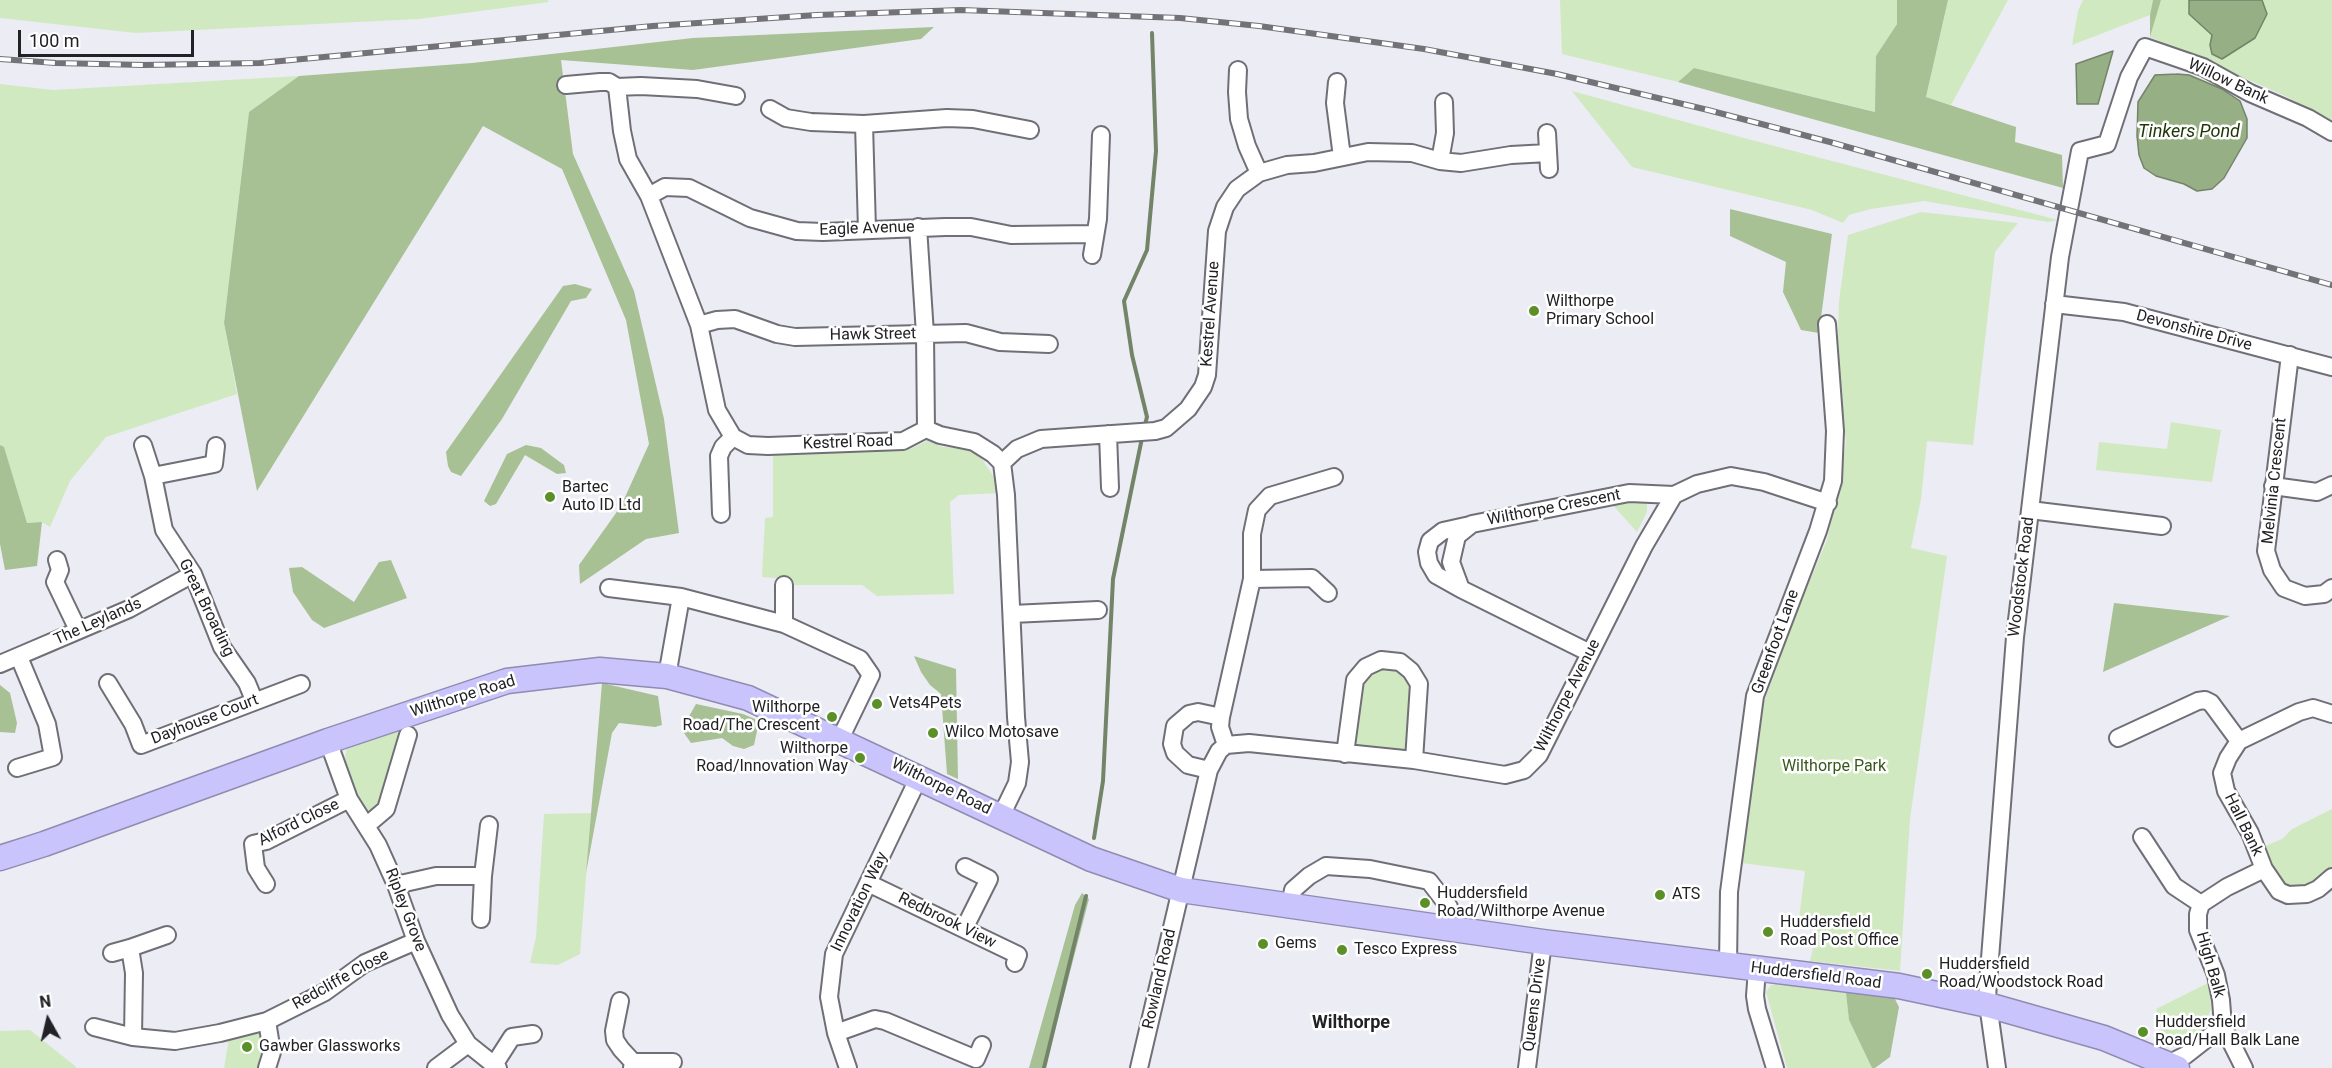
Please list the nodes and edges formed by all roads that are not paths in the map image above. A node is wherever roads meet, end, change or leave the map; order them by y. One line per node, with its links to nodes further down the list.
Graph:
1 (1238, 70): 16 (street)
2 (1337, 82): 14 (street)
3 (566, 85): 4 (street)
4 (617, 87): 5 (street); 17 (street)
5 (736, 96)
6 (1443, 102): 15 (street)
7 (770, 110): 8 (street)
8 (864, 124): 9 (street); 19 (street)
9 (1030, 130)
10 (2332, 132): 13 (street, Willow Bank)
11 (1547, 133): 15 (street, Kestrel Avenue)
12 (1101, 135): 20 (street)
13 (2080, 151): 22 (street, Woodstock Road)
14 (1342, 157): 15 (street, Kestrel Avenue); 16 (street, Kestrel Avenue)
15 (1440, 161)
16 (1258, 173): 30 (street, Kestrel Avenue)
17 (649, 196): 19 (street, Eagle Avenue); 24 (street)
18 (918, 227): 19 (street, Eagle Avenue); 20 (street, Eagle Avenue); 25 (street)
19 (867, 230)
20 (1095, 234): 21 (street)
21 (1092, 255)
22 (2054, 304): 27 (street, Devonshire Drive); 42 (street, Woodstock Road)
23 (1827, 324): 41 (street, Greenfoot Lane)
24 (699, 325): 25 (street, Hawk Street); 31 (street)
25 (925, 334): 26 (street, Hawk Street); 29 (street)
26 (1049, 344)
27 (2290, 356): 28 (street, Devonshire Drive); 38 (street, Melvinia Crescent)
28 (2332, 367)
29 (926, 429): 31 (street, Kestrel Road); 34 (street)
30 (1108, 434): 34 (street, Kestrel Avenue); 39 (street)
31 (733, 437): 43 (street)
32 (143, 445): 35 (street, Great Broading)
33 (216, 446): 35 (street)
34 (1002, 463): 56 (street)
35 (153, 476): 47 (street, Great Broading)
36 (1334, 477): 48 (street)
37 (2332, 485): 38 (street)
38 (2273, 486): 51 (street, Melvinia Crescent)
39 (1110, 488)
40 (1674, 495): 41 (street); 44 (street, Wilthorpe Crescent); 59 (street, Wilthorpe Avenue)
41 (1828, 503): 105 (street, Greenfoot Lane)
42 (2030, 510): 45 (street); 108 (street, Woodstock Road)
43 (721, 514)
44 (1472, 524): 52 (street, Wilthorpe Crescent); 52 (street)
45 (2162, 526)
46 (57, 560): 58 (street)
47 (193, 574): 58 (street, The Leylands); 65 (street, Great Broading)
48 (1252, 579): 53 (street); 67 (street)
49 (784, 585): 57 (street)
50 (609, 588): 54 (street)
51 (2332, 588)
52 (1461, 589): 59 (street)
53 (1328, 593)
54 (681, 597): 57 (street); 62 (street)
55 (1098, 609): 56 (street)
56 (1012, 614): 80 (street)
57 (784, 624): 70 (street)
58 (78, 630): 60 (street, The Leylands)
59 (1590, 653): 75 (street, Wilthorpe Avenue)
60 (19, 657): 61 (street, The Leylands); 76 (street)
61 (0, 664)
62 (667, 676): 70 (highway, Wilthorpe Road); 71 (highway, Wilthorpe Road)
63 (108, 683): 65 (street, Dayhouse Court)
64 (301, 684): 65 (street, Dayhouse Court)
65 (254, 700)
66 (2332, 714): 72 (street)
67 (1221, 717): 73 (street); 77 (street)
68 (408, 735): 82 (street)
69 (2118, 738): 72 (street)
70 (840, 739): 78 (highway, Wilthorpe Road)
71 (327, 741): 79 (street, Ripley Grove); 84 (highway, Wilthorpe Road)
72 (2239, 741): 87 (street, Hall Bank)
73 (1226, 745): 74 (street, Wilthorpe Avenue); 77 (street)
74 (1345, 754): 75 (street, Wilthorpe Avenue); 75 (street)
75 (1414, 760)
76 (17, 768)
77 (1209, 770): 93 (street)
78 (920, 777): 80 (highway, Wilthorpe Road); 90 (street, Innovation Way)
79 (350, 799): 82 (street, Ripley Grove); 91 (street, Alford Close)
80 (1001, 816): 85 (highway, Wilthorpe Road)
81 (489, 825): 88 (street)
82 (366, 826): 92 (street, Ripley Grove)
83 (2142, 837): 94 (street)
84 (0, 858)
85 (1091, 859): 93 (highway, Huddersfield Road)
86 (965, 867): 98 (street)
87 (2264, 869): 89 (street); 94 (street)
88 (483, 876): 92 (street); 96 (street)
89 (2332, 877)
90 (868, 883): 98 (street, Redbrook View); 112 (street, Innovation Way)
91 (266, 884)
92 (396, 885): 100 (street, Ripley Grove)
93 (1181, 890): 95 (highway, Huddersfield Road); 124 (street, Rowland Road)
94 (2200, 904): 110 (street, High Balk)
95 (1290, 907): 97 (highway, Huddersfield Road); 97 (street)
96 (481, 919)
97 (1445, 927): 101 (highway, Huddersfield Road)
98 (964, 929): 104 (street, Redbrook View)
99 (167, 935): 102 (street)
100 (416, 941): 109 (street, Redcliffe Close); 115 (street, Ripley Grove)
101 (1543, 942): 105 (highway, Huddersfield Road); 125 (street, Queens Drive)
102 (130, 948): 103 (street); 114 (street)
103 (112, 953)
104 (1015, 963)
105 (1728, 965): 106 (highway, Huddersfield Road)
106 (1757, 969): 108 (highway, Huddersfield Road); 126 (street)
107 (620, 1001): 119 (street)
108 (1988, 1005): 120 (highway, Huddersfield Road); 127 (street, Woodstock Road)
109 (267, 1021): 114 (street, Redcliffe Close); 118 (street)
110 (2223, 1026): 120 (street); 128 (street, High Balk)
111 (94, 1027): 114 (street, Redcliffe Close)
112 (836, 1033): 116 (street); 123 (street, Innovation Way)
113 (533, 1034): 121 (street)
114 (133, 1037)
115 (468, 1044): 121 (street, Ripley Grove); 122 (street)
116 (982, 1045)
117 (674, 1062): 119 (street)
118 (273, 1063)
119 (632, 1065)
120 (2173, 1066)
121 (496, 1067)
122 (436, 1068)
123 (848, 1068)
124 (1139, 1068)
125 (1527, 1068)
126 (1775, 1068)
127 (1997, 1068)
128 (2244, 1068)

